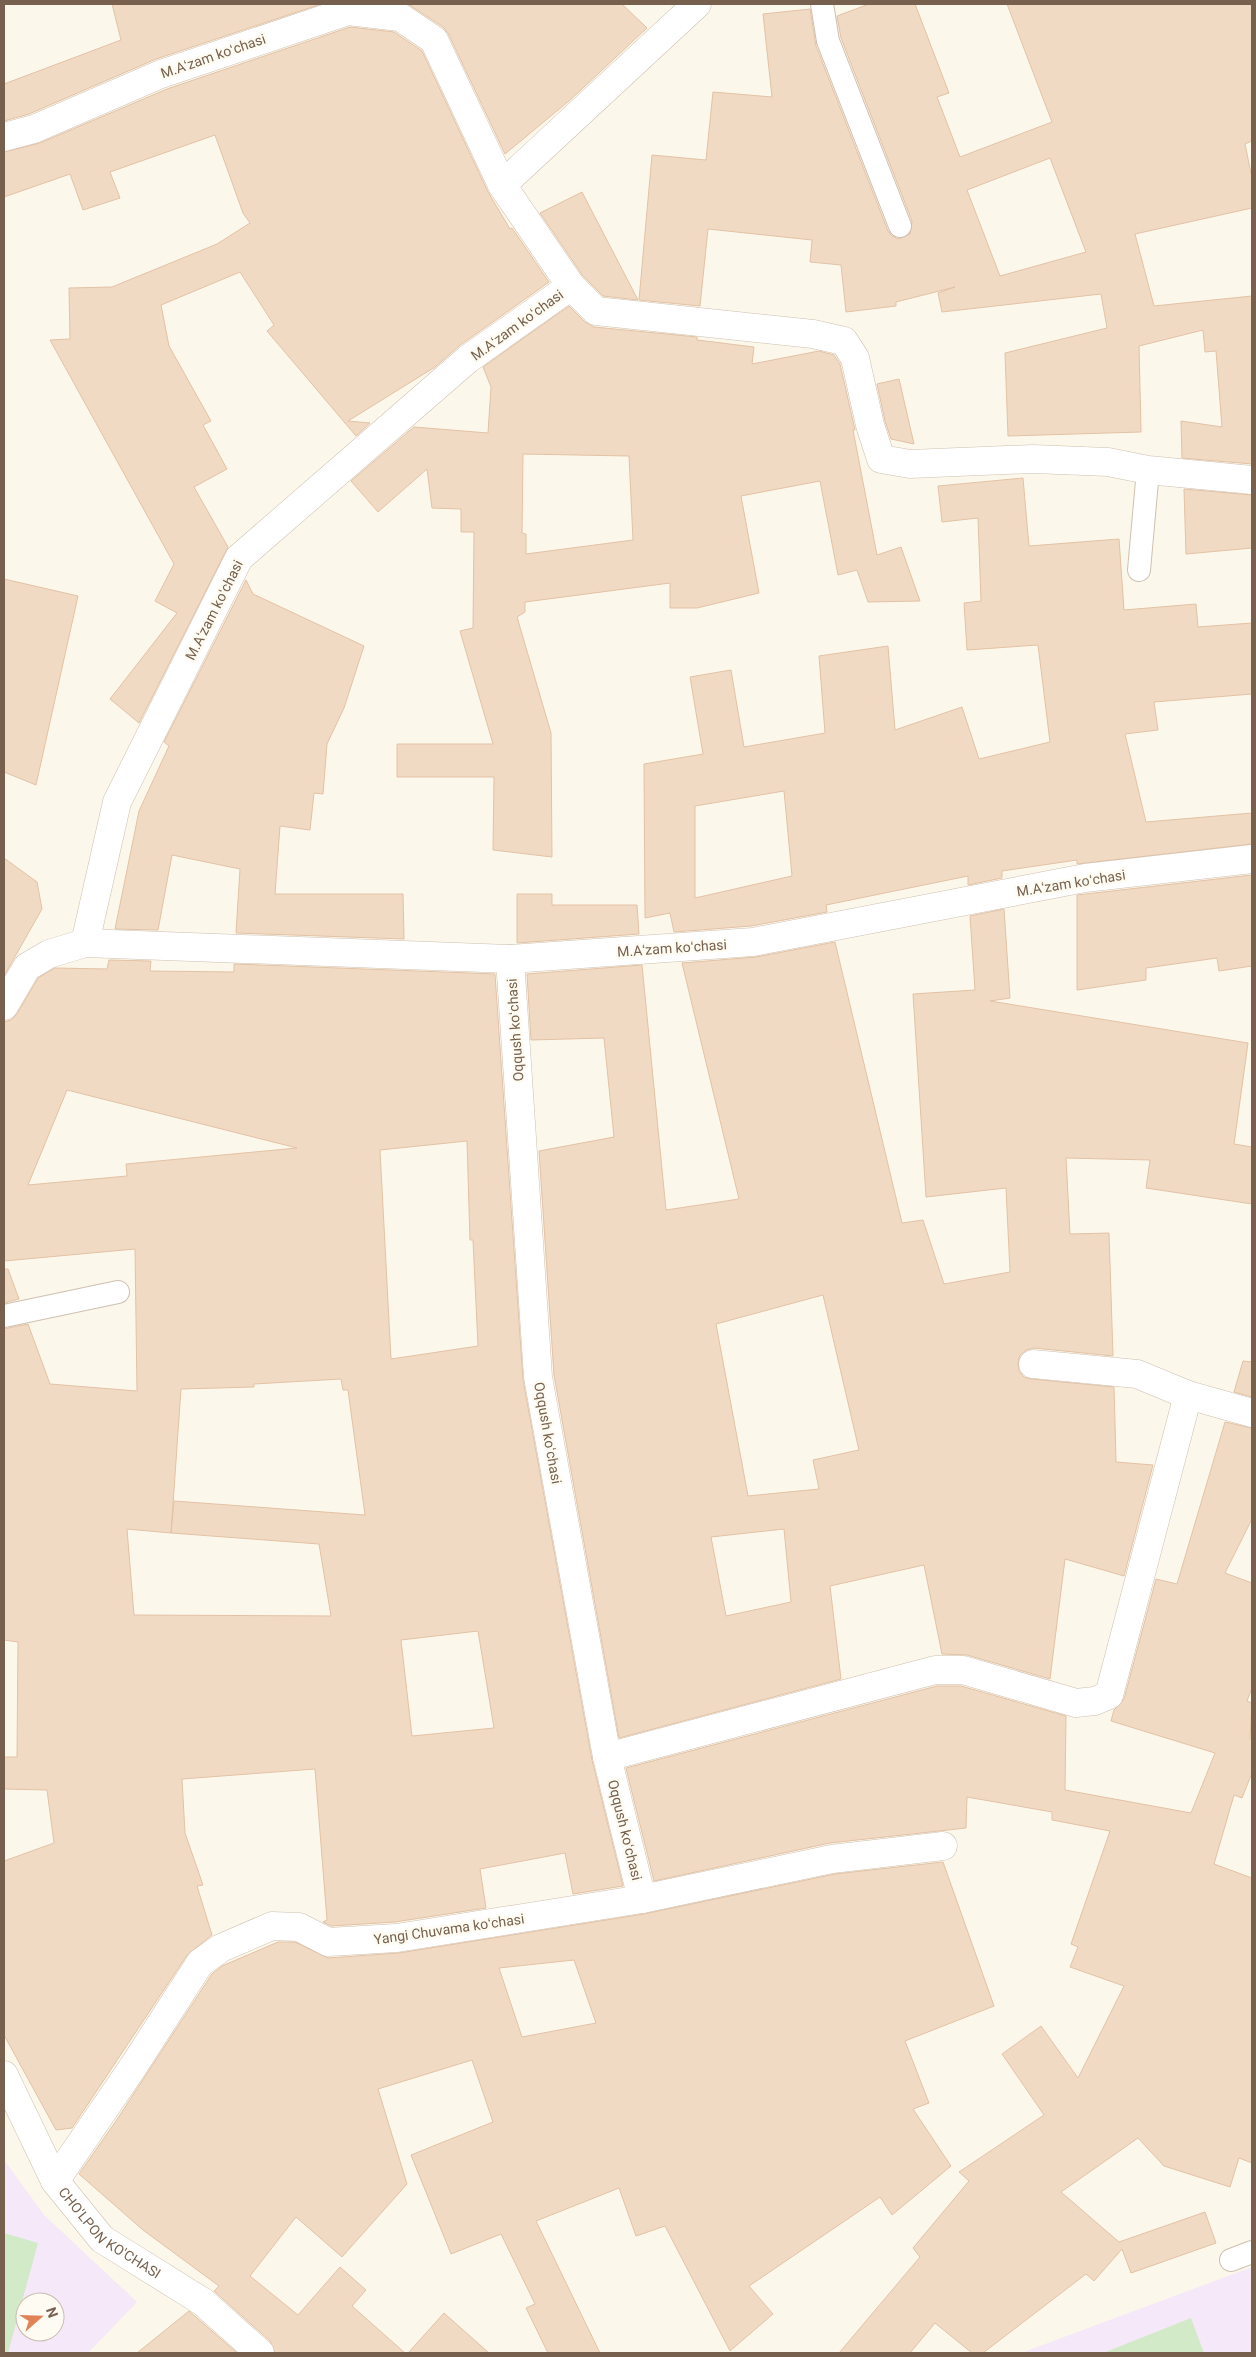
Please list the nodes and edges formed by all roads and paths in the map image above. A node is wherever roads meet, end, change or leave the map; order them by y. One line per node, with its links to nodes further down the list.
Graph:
1 (697, 4): 4 (street)
2 (822, 4): 5 (lane)
3 (4, 137): 4 (street, M.Aʻzam koʻchasi)
4 (502, 185): 6 (street, M.Aʻzam koʻchasi)
5 (900, 226)
6 (571, 286): 7 (street); 11 (street, M.Aʻzam koʻchasi)
7 (1148, 470): 8 (street); 9 (lane)
8 (1252, 480)
9 (1139, 570)
10 (1252, 859): 12 (street, M.Aʻzam koʻchasi)
11 (85, 943): 12 (street, M.Aʻzam koʻchasi); 13 (street, M.Aʻzam koʻchasi)
12 (510, 959): 19 (street, Oqqush koʻchasi)
13 (4, 1006)
14 (118, 1292): 15 (lane)
15 (4, 1316)
16 (1032, 1364): 17 (street)
17 (1188, 1394): 18 (street); 19 (street)
18 (1252, 1414)
19 (607, 1757): 21 (street, Oqqush koʻchasi)
20 (943, 1846): 21 (street, Yangi Chuvama koʻchasi)
21 (642, 1899): 23 (street, Yangi Chuvama koʻchasi)
22 (4, 2075): 23 (street, CHO'LPON KO'CHASI)
23 (54, 2181): 26 (street, CHO'LPON KO'CHASI)
24 (1252, 2252): 25 (lane)
25 (1231, 2260)
26 (260, 2353)

